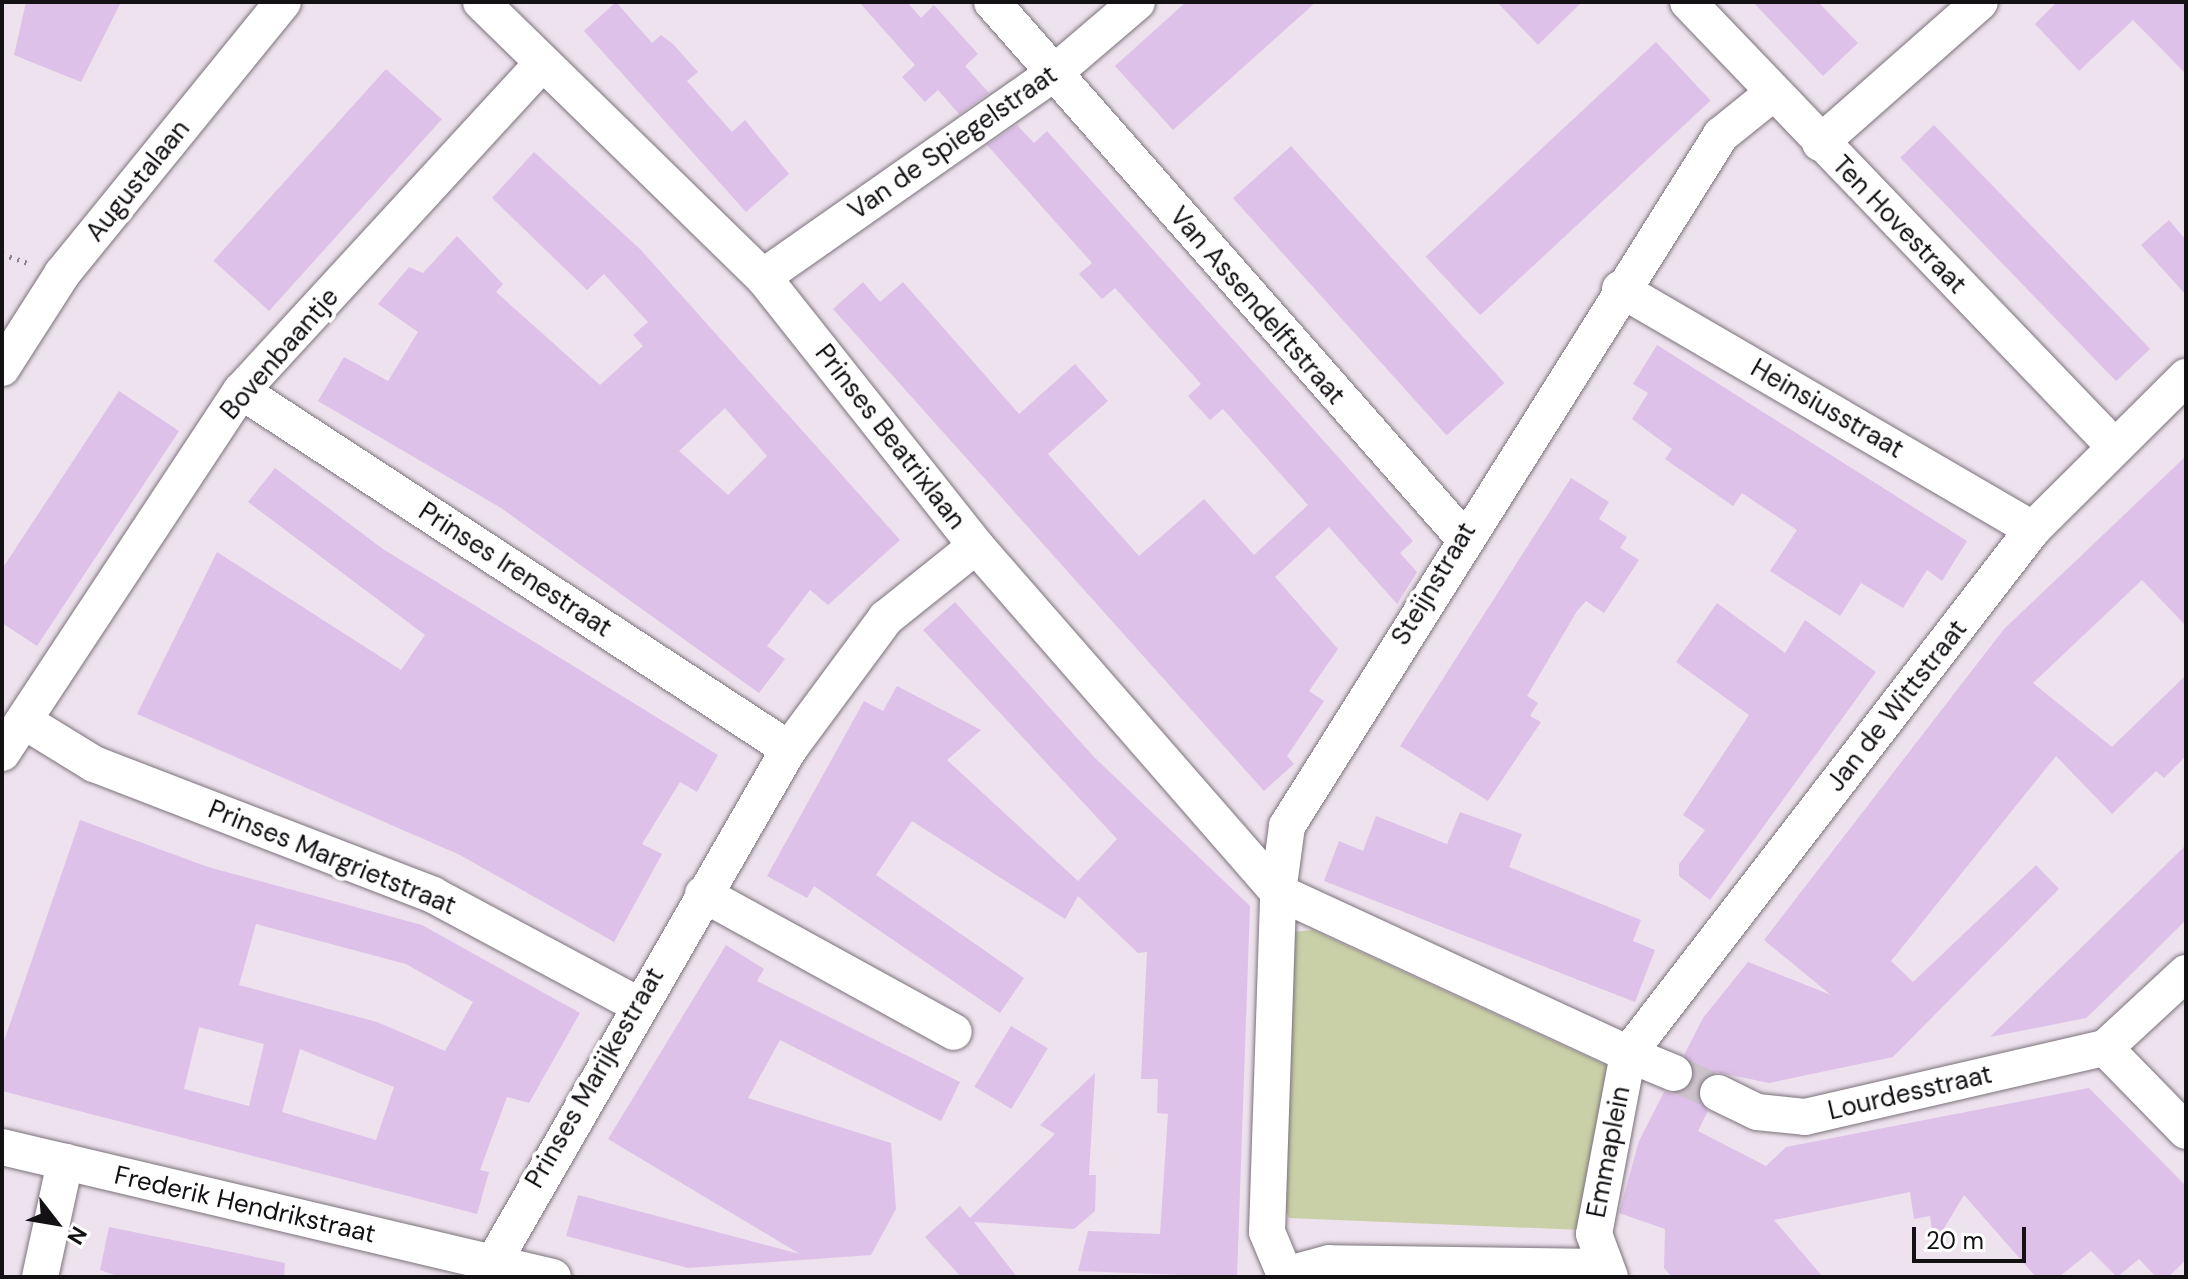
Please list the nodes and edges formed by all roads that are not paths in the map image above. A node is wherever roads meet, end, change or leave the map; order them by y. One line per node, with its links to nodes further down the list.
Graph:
1 (283, 2): 13 (street, Augustalaan)
2 (992, 2): 8 (street, Van Assendelftstraat)
3 (1137, 2): 8 (street, Van de Spiegelstraat)
4 (1688, 2): 9 (street, Ten Hovestraat)
5 (1980, 2): 10 (street)
6 (498, 7): 7 (street, Prinses Beatrixlaan)
7 (542, 64): 11 (street, Prinses Beatrixlaan); 15 (street, Bovenbaantje)
8 (1054, 73): 11 (street, Van de Spiegelstraat); 18 (street, Van Assendelftstraat)
9 (1773, 93): 10 (street, Ten Hovestraat); 12 (street, Steijnstraat)
10 (1820, 143): 16 (street, Ten Hovestraat)
11 (763, 277): 19 (street, Prinses Beatrixlaan)
12 (1620, 289): 17 (street, Heinsiusstraat); 18 (street, Steijnstraat)
13 (2, 368)
14 (2186, 377): 16 (street, Jan de Wittstraat)
15 (241, 391): 20 (street, Bovenbaantje); 21 (street, Prinses Irenestraat)
16 (2113, 445): 17 (street, Jan de Wittstraat)
17 (2033, 529): 29 (street, Jan de Wittstraat)
18 (1463, 537): 23 (street, Steijnstraat)
19 (976, 546): 21 (street, Prinses Marijkestraat); 23 (street, Prinses Beatrixlaan)
20 (24, 721): 22 (street, Bovenbaantje); 26 (street, Prinses Margrietstraat)
21 (789, 749): 24 (street, Prinses Marijkestraat)
22 (2, 753)
23 (1278, 892): 29 (street, Emmaplein); 37 (street, Emmaplein)
24 (703, 894): 26 (street, Prinses Marijkestraat); 27 (street)
25 (2186, 973): 28 (street)
26 (636, 1004): 35 (street, Prinses Marijkestraat)
27 (954, 1032)
28 (2105, 1048): 31 (street, Lourdesstraat); 32 (street)
29 (1628, 1054): 30 (street); 36 (street, Emmaplein)
30 (1674, 1073)
31 (1718, 1093)
32 (2186, 1131)
33 (2, 1147): 34 (street, Frederik Hendrikstraat)
34 (65, 1162): 35 (street, Frederik Hendrikstraat); 38 (street)
35 (486, 1270): 39 (street, Frederik Hendrikstraat)
36 (1606, 1272): 37 (street, Emmaplein)
37 (1284, 1276)
38 (40, 1277)
39 (553, 1277)

